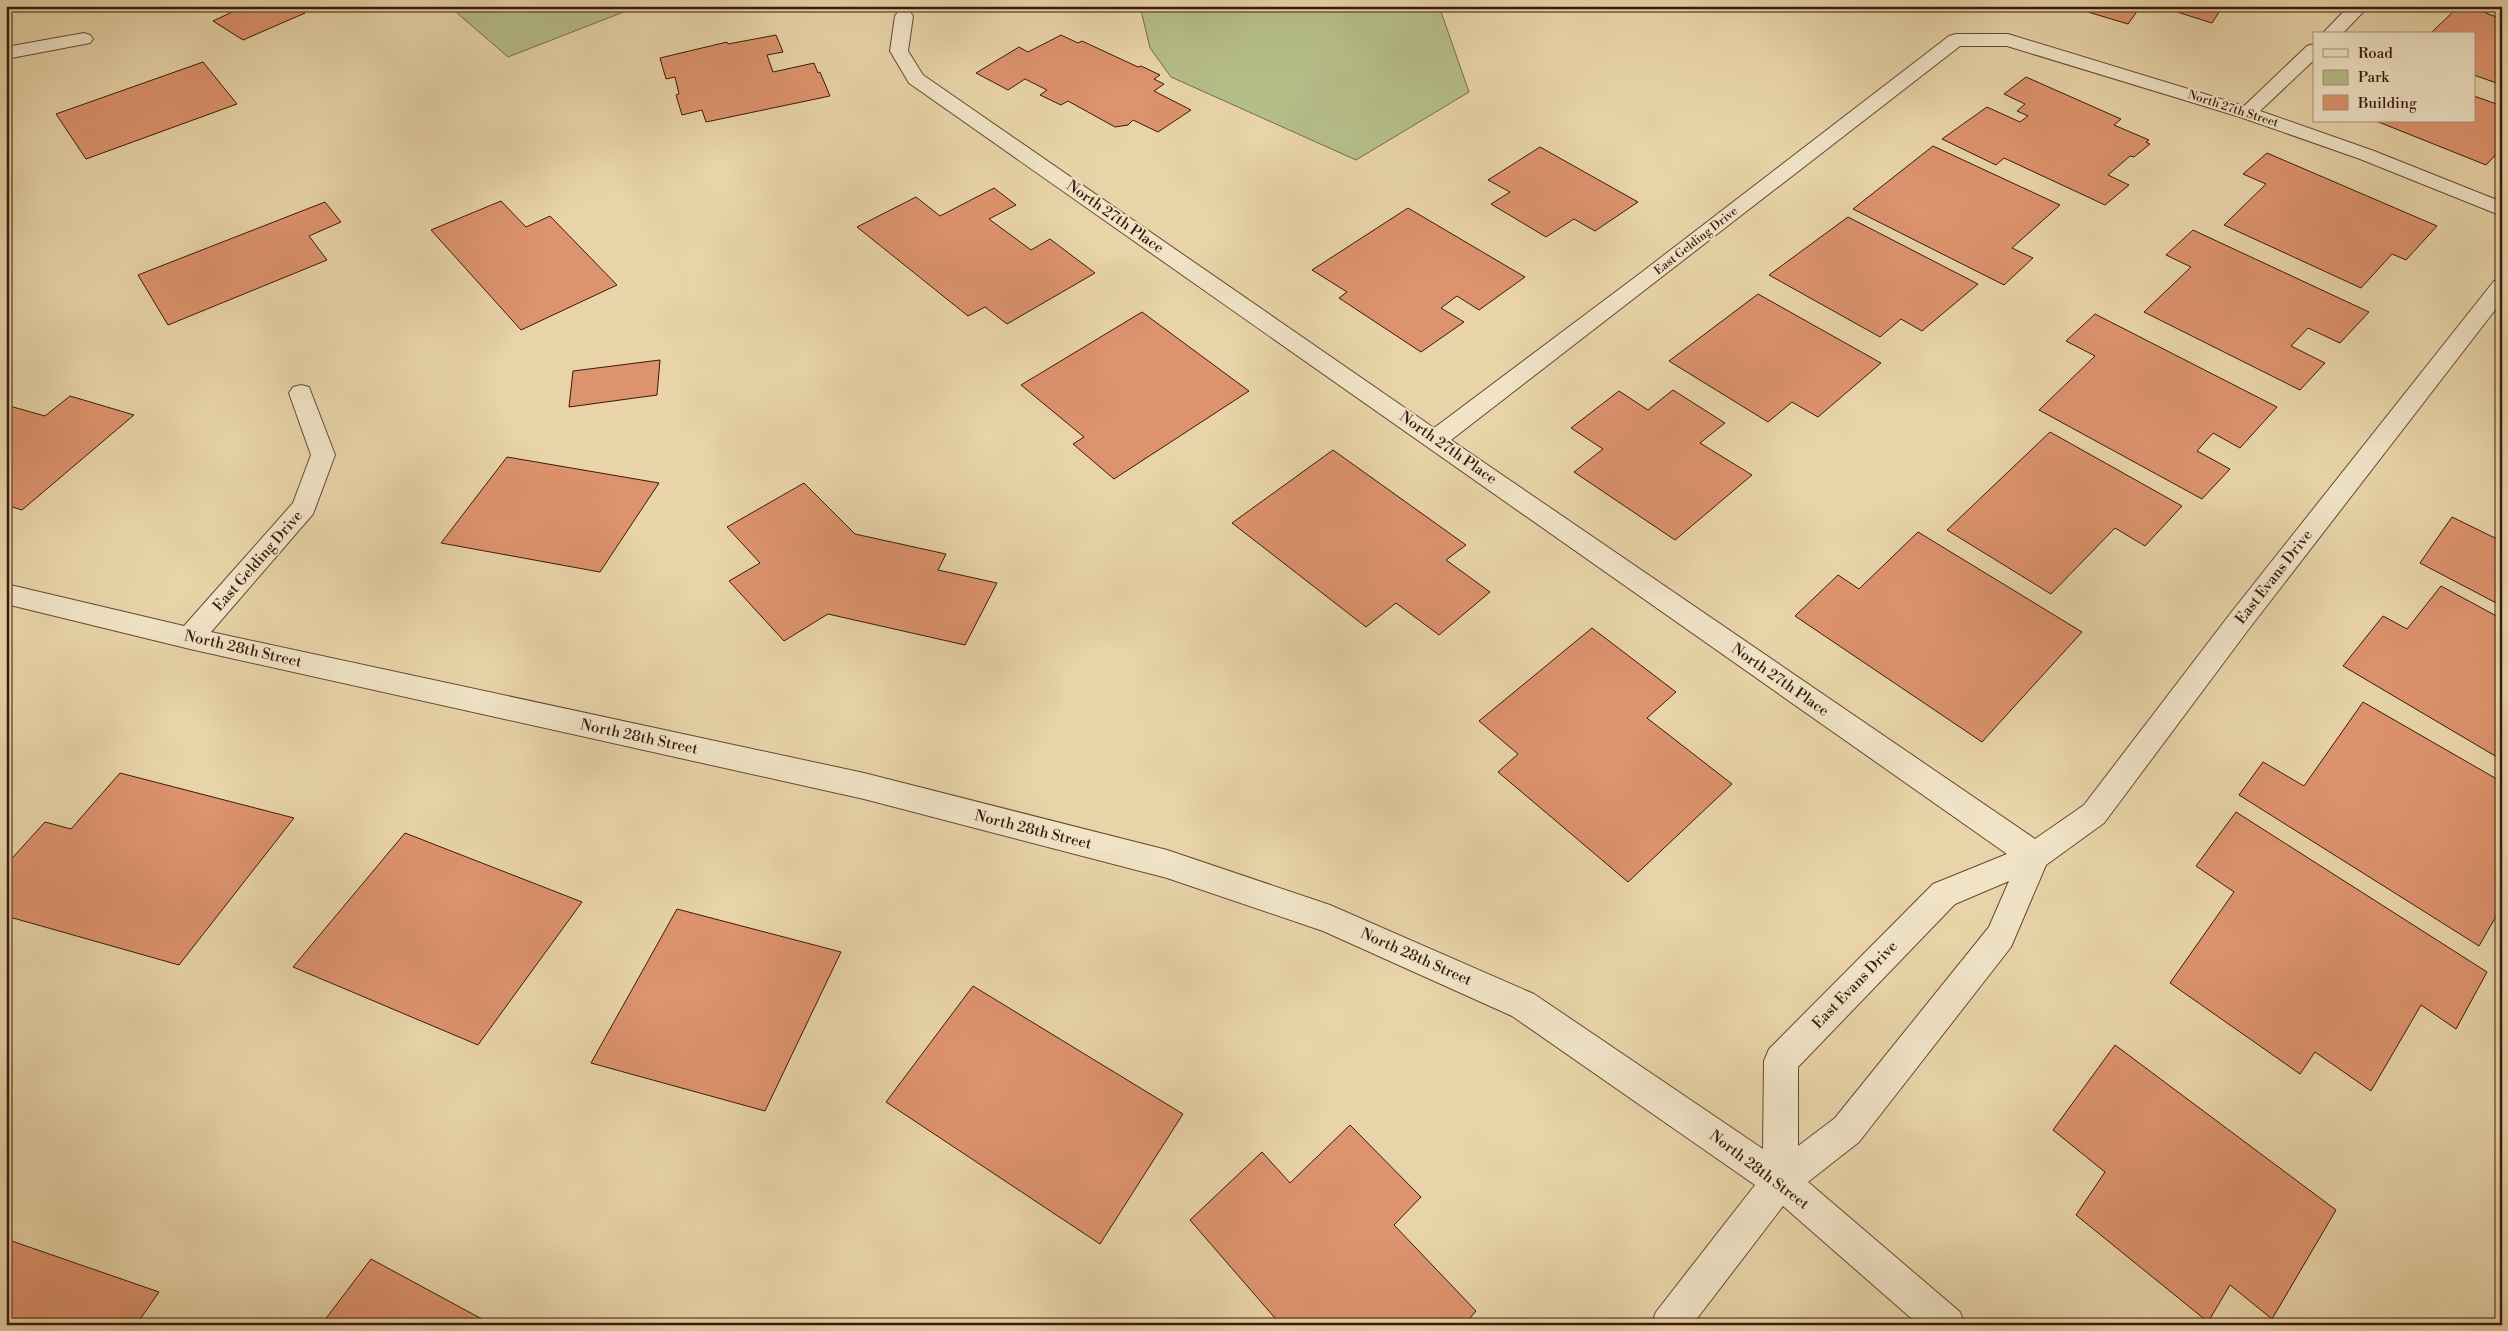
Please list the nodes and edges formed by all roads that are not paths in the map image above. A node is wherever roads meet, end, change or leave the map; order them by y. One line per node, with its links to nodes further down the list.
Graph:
1 (2360, 6): 3 (street)
2 (904, 16): 12 (street, North 27th Place)
3 (2333, 32)
4 (84, 39): 7 (street)
5 (1956, 40): 8 (street, North 27th Street); 12 (street, East Gelding Drive)
6 (2313, 51): 8 (street)
7 (6, 53)
8 (2247, 113): 9 (street, North 27th Street)
9 (2502, 210)
10 (2502, 286): 15 (street, East Evans Drive)
11 (301, 393): 14 (street, East Gelding Drive)
12 (1436, 439): 15 (street, North 27th Place)
13 (6, 594): 14 (street, North 28th Street)
14 (190, 638): 16 (street, North 28th Street)
15 (2035, 856): 16 (street); 16 (street, East Evans Drive)
16 (1780, 1181): 17 (street); 18 (street, North 28th Street)
17 (1669, 1325)
18 (1947, 1325)

